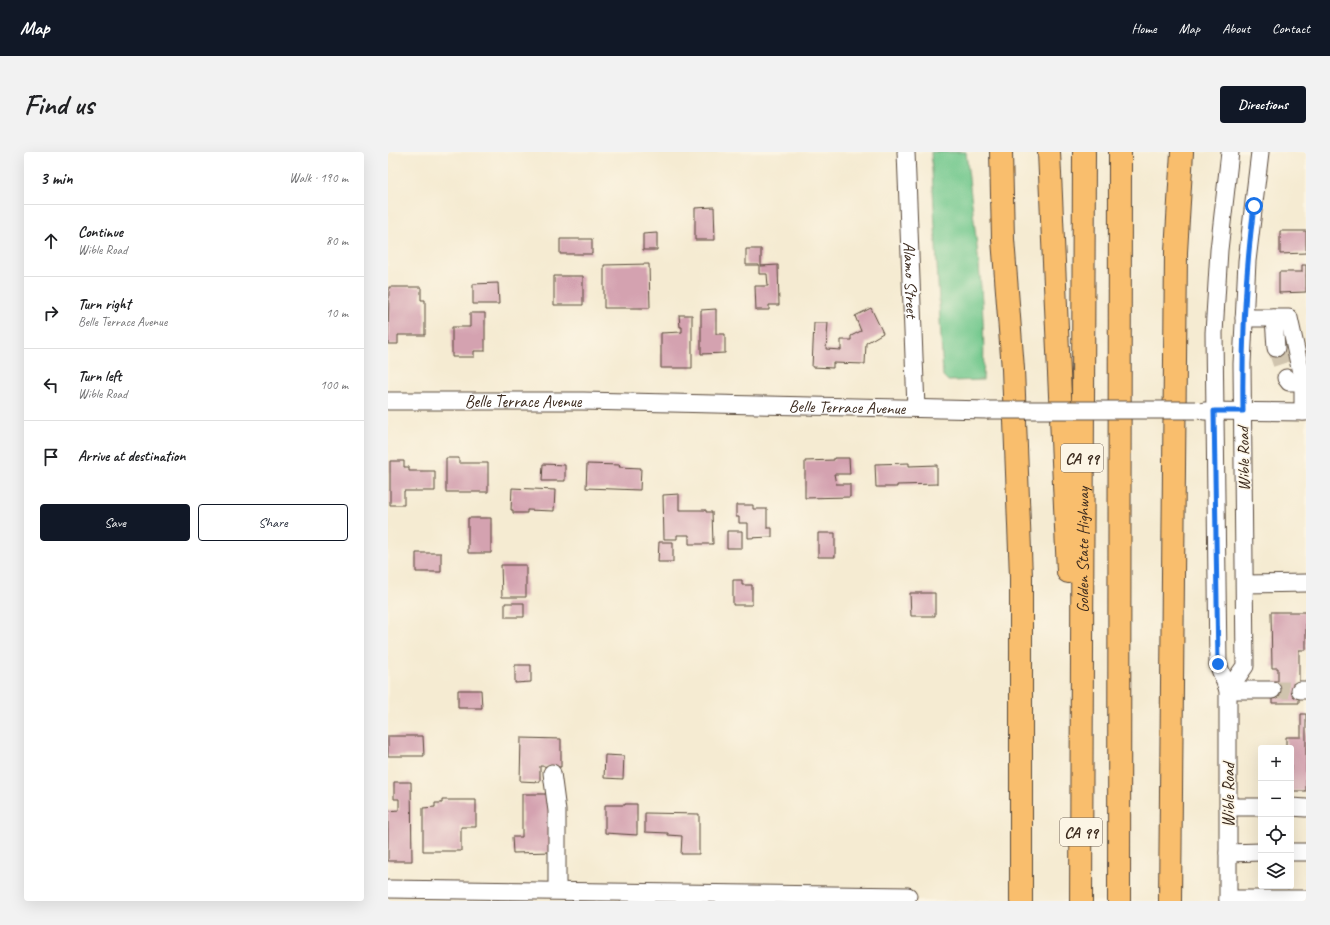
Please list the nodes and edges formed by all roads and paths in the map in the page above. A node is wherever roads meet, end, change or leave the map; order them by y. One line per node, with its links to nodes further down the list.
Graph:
1 (906, 152): 19 (street, Alamo Street)
2 (987, 152): 11 (highway)
3 (1001, 152): 11 (highway)
4 (1049, 152): 27 (highway)
5 (1084, 152): 27 (highway, Golden State Highway / CA 99)
6 (1120, 152): 44 (highway, CA 99)
7 (1182, 152): 12 (highway)
8 (1195, 152): 12 (highway)
9 (1230, 152): 20 (street, Wible Road)
10 (1260, 152): 13 (street, Wible Road)
11 (1003, 239): 42 (highway)
12 (1176, 252): 45 (highway)
13 (1244, 318): 14 (street); 21 (street, Wible Road)
14 (1274, 318): 15 (street); 17 (street)
15 (1276, 348)
16 (1286, 378): 17 (street)
17 (1305, 382): 22 (street)
18 (388, 401): 19 (street, Belle Terrace Avenue)
19 (916, 408): 20 (street, Belle Terrace Avenue, bridge)
20 (1214, 411): 21 (street, Belle Terrace Avenue); 25 (street, Wible Road)
21 (1243, 411): 22 (street, Belle Terrace Avenue); 24 (street, Wible Road)
22 (1304, 412)
23 (1306, 583): 24 (street)
24 (1245, 584): 25 (street, Wible Road)
25 (1228, 690): 26 (street); 29 (street, Wible Road)
26 (1272, 690)
27 (1082, 763): 43 (highway, Golden State Highway / CA 99)
28 (552, 773): 38 (street)
29 (1228, 807): 30 (street); 36 (street, Wible Road)
30 (1258, 807)
31 (1294, 808): 32 (street)
32 (1306, 808)
33 (1258, 852): 36 (street)
34 (1294, 852): 35 (street)
35 (1306, 852)
36 (1228, 853): 41 (street, Wible Road)
37 (388, 889): 38 (street)
38 (557, 890): 39 (street)
39 (908, 896)
40 (1306, 899): 41 (street)
41 (1228, 900)
42 (1021, 901)
43 (1081, 901)
44 (1119, 901)
45 (1170, 901)

